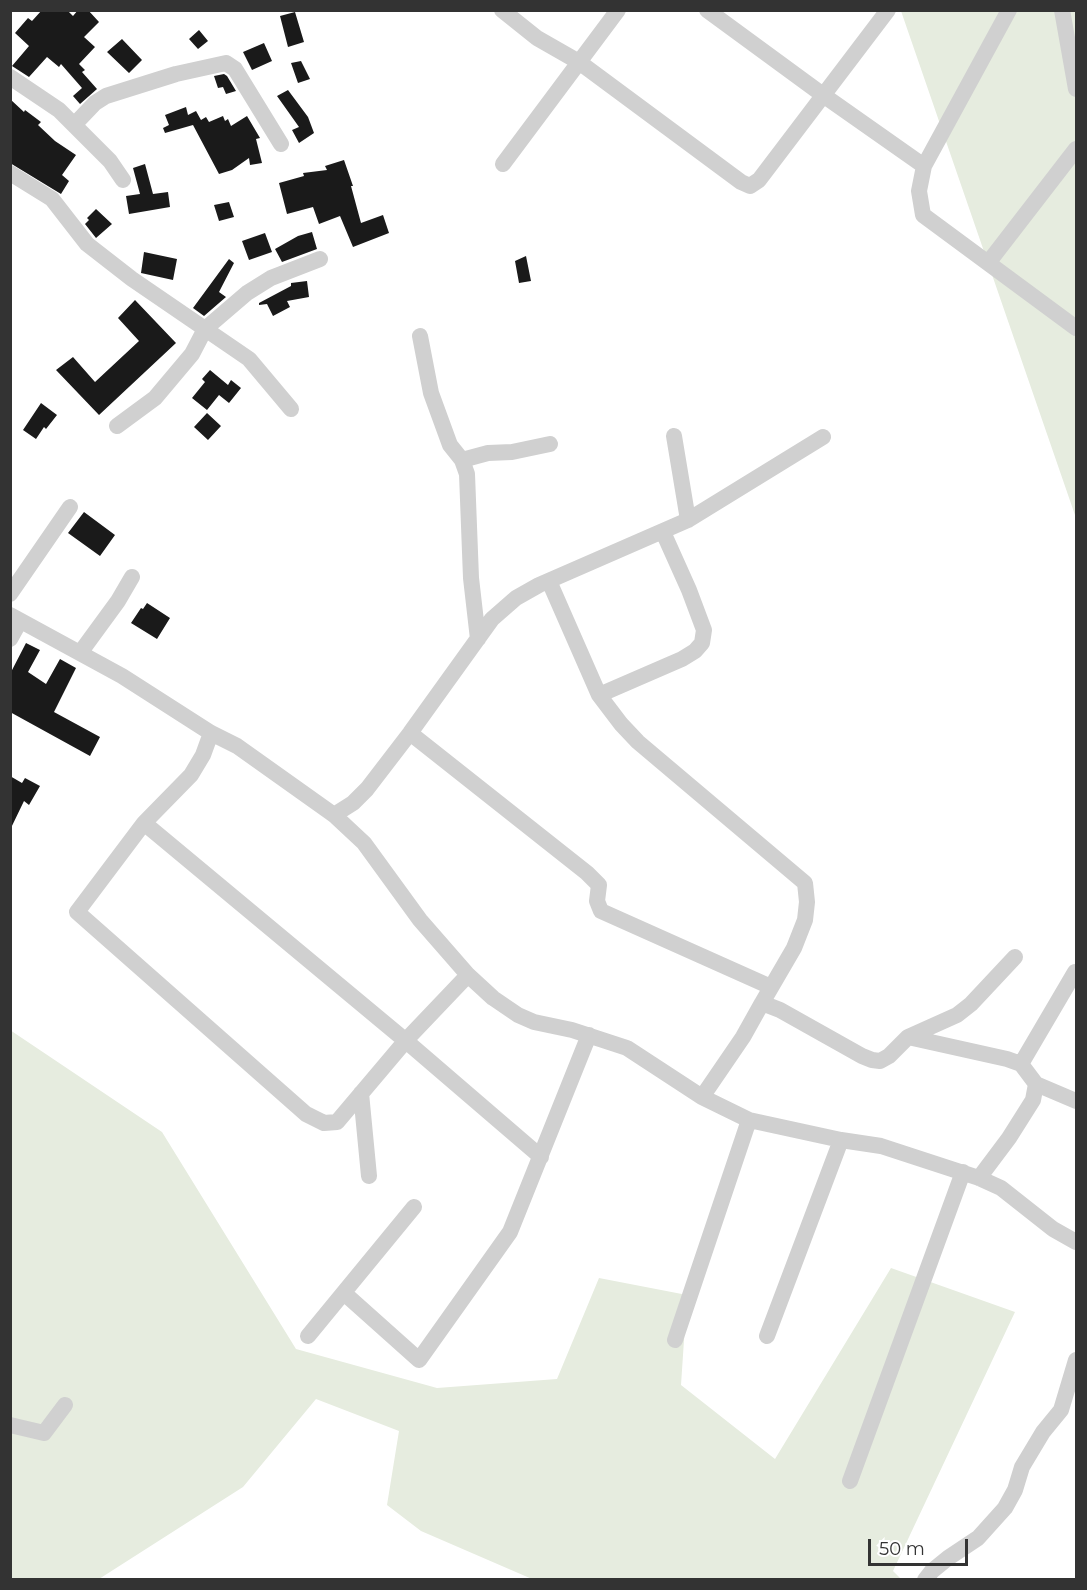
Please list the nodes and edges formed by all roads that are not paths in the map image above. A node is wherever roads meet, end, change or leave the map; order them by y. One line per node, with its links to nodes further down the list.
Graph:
1 (502, 10): 7 (street)
2 (618, 10): 7 (street)
3 (707, 10): 10 (street)
4 (888, 10): 10 (street)
5 (1009, 10): 15 (street)
6 (1062, 10): 9 (street)
7 (579, 62): 10 (street); 14 (street)
8 (18, 81): 11 (street)
9 (1077, 89)
10 (823, 95): 15 (street)
11 (74, 125): 12 (street); 17 (street)
12 (281, 144)
13 (1077, 149): 19 (street)
14 (503, 164)
15 (924, 166): 19 (street)
16 (10, 173): 21 (street)
17 (123, 180)
18 (320, 259): 21 (street)
19 (988, 263): 20 (street)
20 (1077, 328)
21 (205, 329): 23 (street); 24 (street)
22 (420, 336): 28 (street)
23 (291, 409)
24 (117, 426)
25 (674, 436): 30 (street)
26 (823, 437): 30 (street)
27 (550, 444): 28 (street)
28 (462, 460): 37 (street)
29 (70, 507): 34 (street)
30 (688, 520): 31 (street)
31 (663, 532): 33 (street); 39 (street)
32 (132, 577): 38 (street)
33 (549, 581): 37 (street); 39 (street)
34 (10, 594)
35 (15, 618): 36 (street); 38 (street)
36 (10, 639)
37 (478, 639): 40 (street)
38 (80, 653): 41 (street)
39 (599, 695): 47 (street)
40 (410, 733): 42 (street); 47 (street)
41 (211, 734): 42 (street); 43 (street)
42 (334, 815): 46 (street)
43 (144, 822): 51 (street); 54 (street)
44 (1015, 957): 50 (street)
45 (1075, 972): 52 (street)
46 (468, 975): 49 (street); 51 (street)
47 (771, 987): 48 (street)
48 (762, 1003): 50 (street); 55 (street)
49 (589, 1035): 55 (street); 59 (street)
50 (908, 1037): 52 (street)
51 (406, 1041): 54 (street); 59 (street)
52 (1021, 1064): 53 (street)
53 (1036, 1084): 56 (street); 60 (street)
54 (361, 1093): 61 (street)
55 (702, 1097): 57 (street)
56 (1077, 1101)
57 (749, 1120): 58 (street); 67 (street)
58 (841, 1140): 60 (street); 66 (street)
59 (541, 1157): 64 (street)
60 (971, 1175): 63 (street); 71 (street)
61 (369, 1176)
62 (414, 1207): 64 (street)
63 (1077, 1242)
64 (344, 1293): 65 (street)
65 (308, 1336)
66 (767, 1336)
67 (675, 1340)
68 (1077, 1360): 72 (street)
69 (65, 1405): 70 (street)
70 (10, 1425)
71 (850, 1481)
72 (925, 1580)

